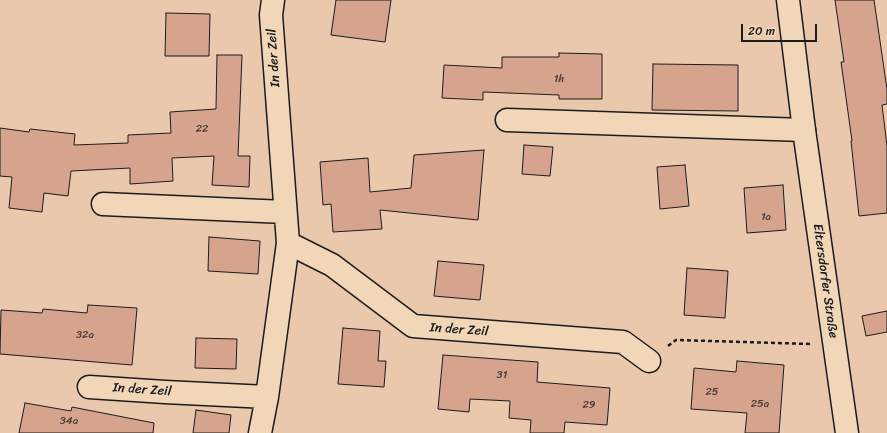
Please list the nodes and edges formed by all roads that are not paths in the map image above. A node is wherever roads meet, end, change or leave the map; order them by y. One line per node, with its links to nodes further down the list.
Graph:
1 (273, 0): 6 (street, In der Zeil)
2 (788, 0): 4 (street, Eltersdorfer Straße)
3 (508, 120): 4 (street)
4 (804, 130): 12 (street, Eltersdorfer Straße)
5 (103, 204): 6 (street)
6 (285, 212): 7 (street, In der Zeil)
7 (288, 243): 8 (street, In der Zeil); 10 (street, In der Zeil)
8 (649, 361)
9 (89, 387): 10 (street, In der Zeil)
10 (267, 397): 11 (street, In der Zeil)
11 (260, 433)
12 (847, 433)

